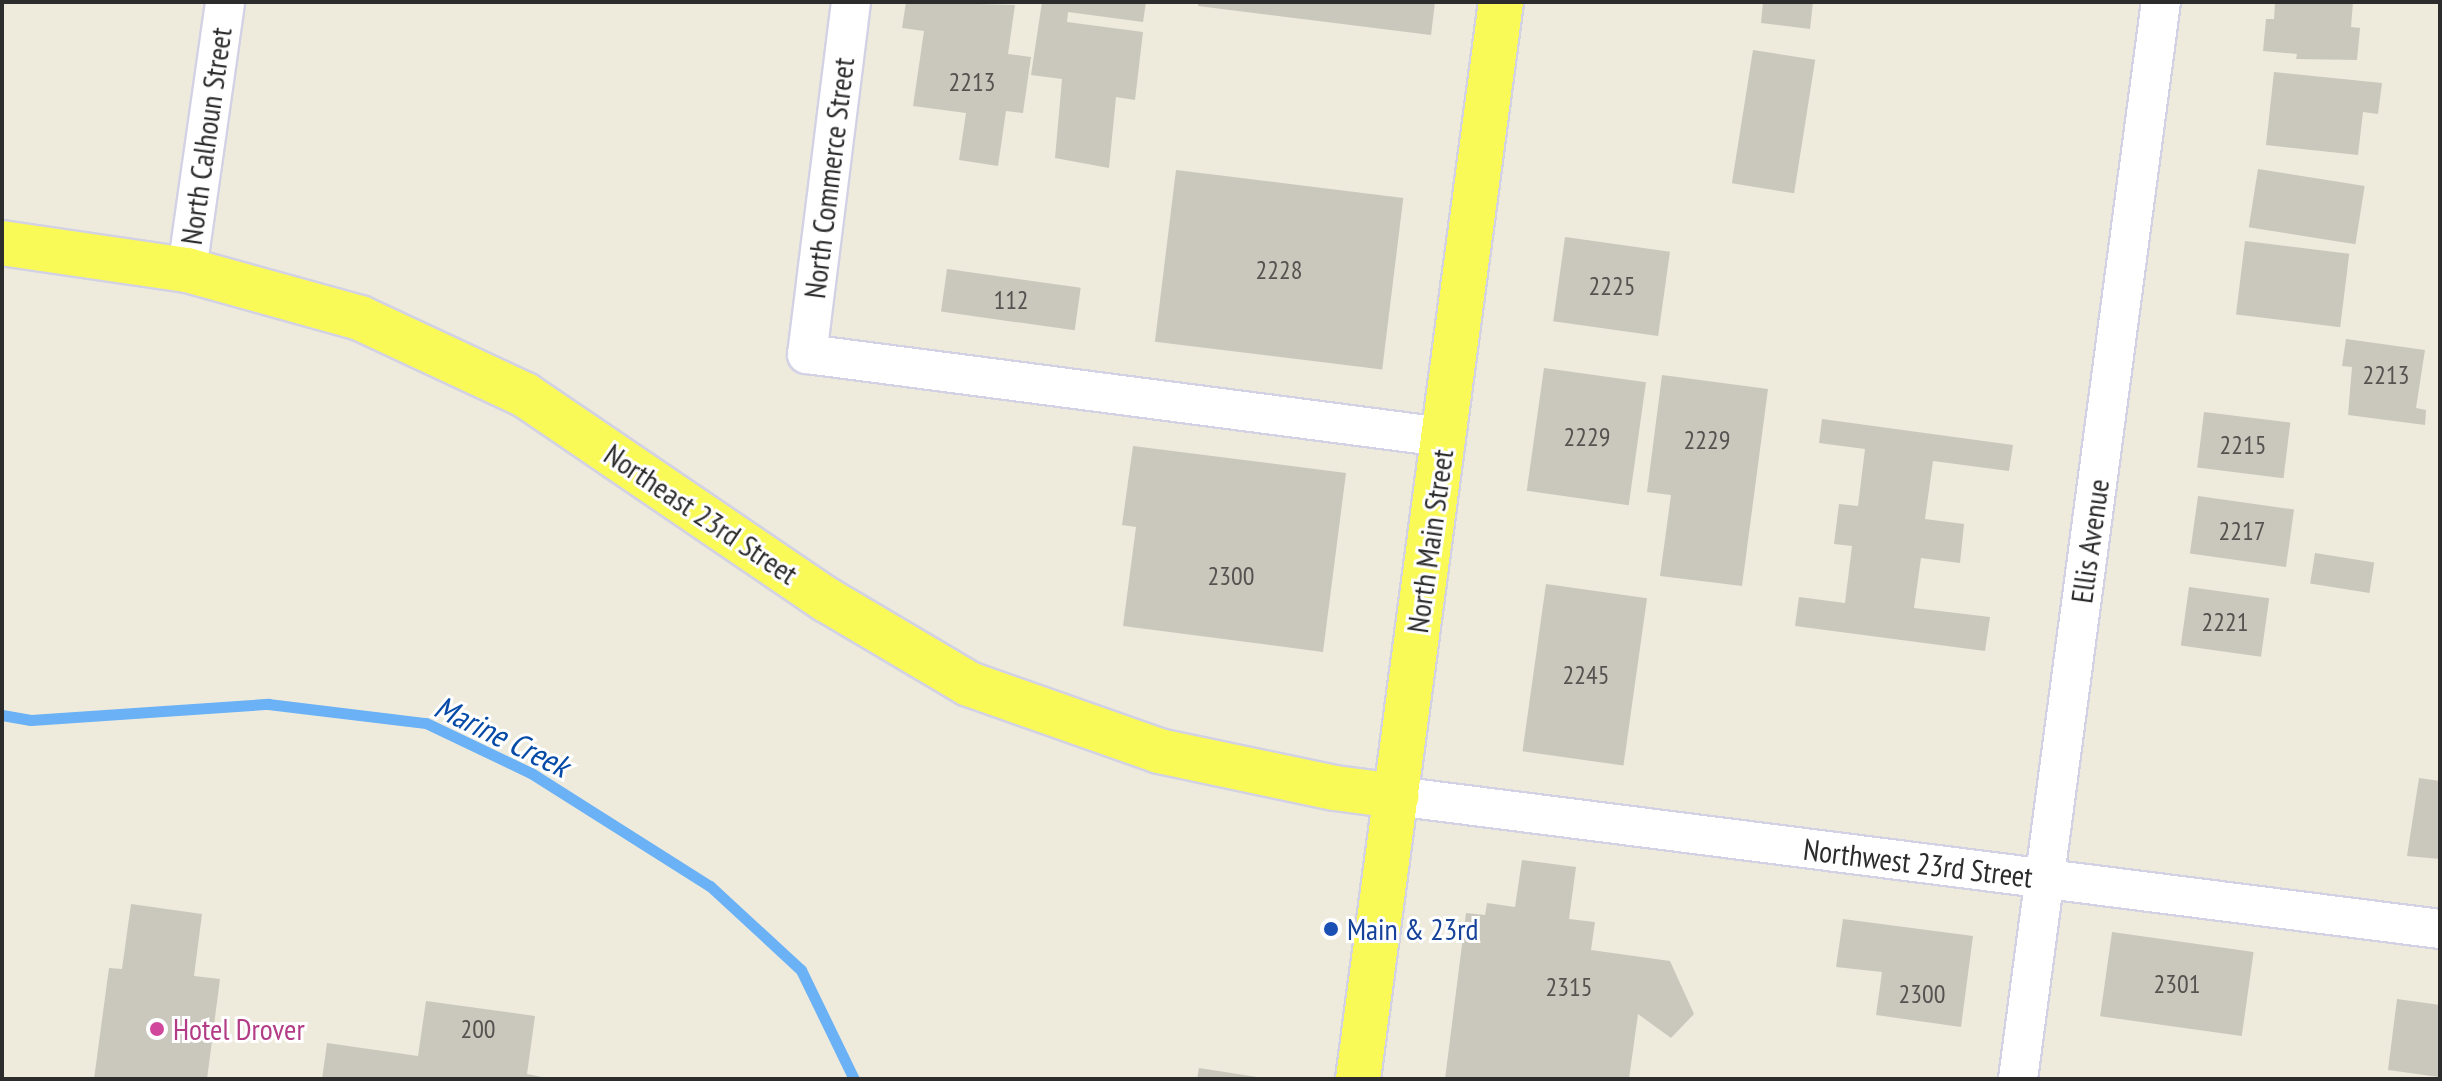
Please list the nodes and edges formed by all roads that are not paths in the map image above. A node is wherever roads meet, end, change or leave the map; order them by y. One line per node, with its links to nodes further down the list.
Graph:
1 (225, 2): 6 (street, North Calhoun Street)
2 (851, 2): 7 (street, North Commerce Street)
3 (1501, 2): 7 (main road, North Main Street)
4 (2161, 2): 9 (street, Ellis Avenue)
5 (2, 243): 6 (main road, Northeast 23rd Street)
6 (187, 270): 8 (main road, Northeast 23rd Street)
7 (1443, 437): 8 (main road, North Main Street)
8 (1396, 796): 9 (street, Northwest 23rd Street); 11 (main road, North Main Street)
9 (2045, 879): 10 (street, Northwest 23rd Street); 12 (street, Ellis Avenue)
10 (2440, 929)
11 (1358, 1079)
12 (2018, 1079)

